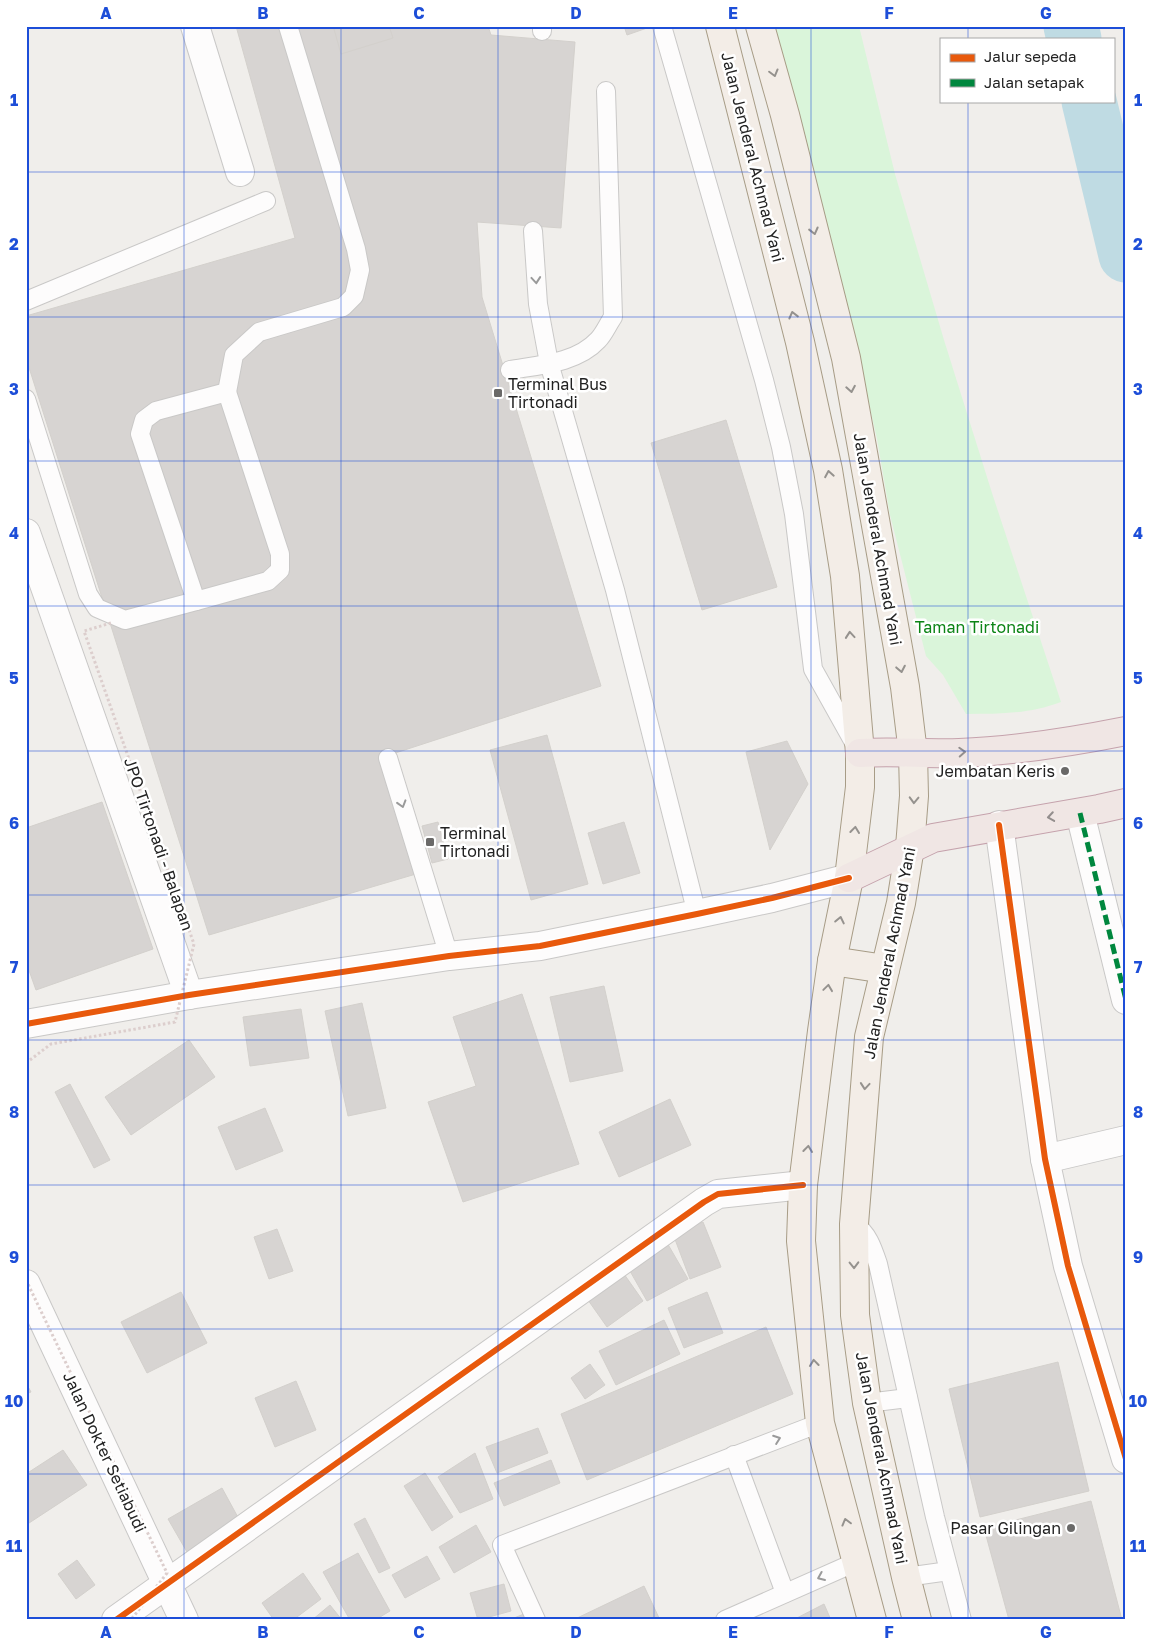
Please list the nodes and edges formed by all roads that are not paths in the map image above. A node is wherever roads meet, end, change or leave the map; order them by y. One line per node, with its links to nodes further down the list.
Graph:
1 (195, 26): 7 (street)
2 (288, 26): 13 (lane)
3 (662, 26): 18 (lane)
4 (720, 26): 18 (main road, Jalan Jenderal Achmad Yani, one-way to 4)
5 (760, 26): 19 (main road, Jalan Jenderal Achmad Yani, one-way to 19)
6 (606, 91): 11 (lane)
7 (240, 172)
8 (266, 201): 10 (lane)
9 (533, 231): 11 (lane, one-way to 11)
10 (26, 301)
11 (549, 363): 12 (lane); 26 (lane)
12 (510, 370)
13 (227, 392): 16 (lane); 16 (lane)
14 (26, 399): 16 (lane)
15 (26, 533): 30 (street)
16 (196, 601)
17 (1126, 731): 19 (highway, one-way to 17)
18 (860, 753): 19 (highway); 25 (main road, Jalan Jenderal Achmad Yani, one-way to 18)
19 (913, 753): 24 (main road, Jalan Jenderal Achmad Yani, one-way to 24)
20 (388, 758): 27 (lane, one-way to 27)
21 (1126, 803): 22 (highway)
22 (1090, 811): 23 (highway, one-way to 23); 31 (street)
23 (999, 825): 24 (highway); 34 (street)
24 (910, 847): 25 (highway); 29 (main road, Jalan Jenderal Achmad Yani)
25 (849, 878): 26 (street); 28 (main road, Jalan Jenderal Achmad Yani, one-way to 25)
26 (696, 914): 27 (street)
27 (449, 956): 30 (street)
28 (832, 961): 29 (main road); 35 (main road, Jalan Jenderal Achmad Yani, one-way to 28)
29 (885, 969): 36 (main road, Jalan Jenderal Achmad Yani, one-way to 36)
30 (190, 994): 32 (street)
31 (1126, 1000)
32 (26, 1024)
33 (1126, 1140): 34 (street)
34 (1044, 1159): 42 (street)
35 (803, 1185): 40 (main road, Jalan Jenderal Achmad Yani, one-way to 35); 46 (street)
36 (854, 1224): 38 (lane); 39 (main road, Jalan Jenderal Achmad Yani, one-way to 39)
37 (26, 1284): 46 (street, Jalan Dokter Setiabudi)
38 (908, 1398): 39 (lane); 44 (lane)
39 (867, 1402): 45 (main road, Jalan Jenderal Achmad Yani)
40 (820, 1423): 41 (lane, one-way to 40); 43 (main road, Jalan Jenderal Achmad Yani, one-way to 40)
41 (734, 1455): 47 (lane); 50 (lane)
42 (1126, 1459)
43 (856, 1562): 47 (lane, one-way to 47); 52 (main road, Jalan Jenderal Achmad Yani)
44 (949, 1571): 45 (lane); 54 (lane)
45 (906, 1576): 53 (main road, Jalan Jenderal Achmad Yani)
46 (166, 1584): 48 (street); 49 (street, Jalan Dokter Setiabudi)
47 (785, 1593): 51 (lane)
48 (116, 1620)
49 (184, 1620)
50 (536, 1620)
51 (725, 1620)
52 (872, 1620)
53 (917, 1620)
54 (962, 1620)

